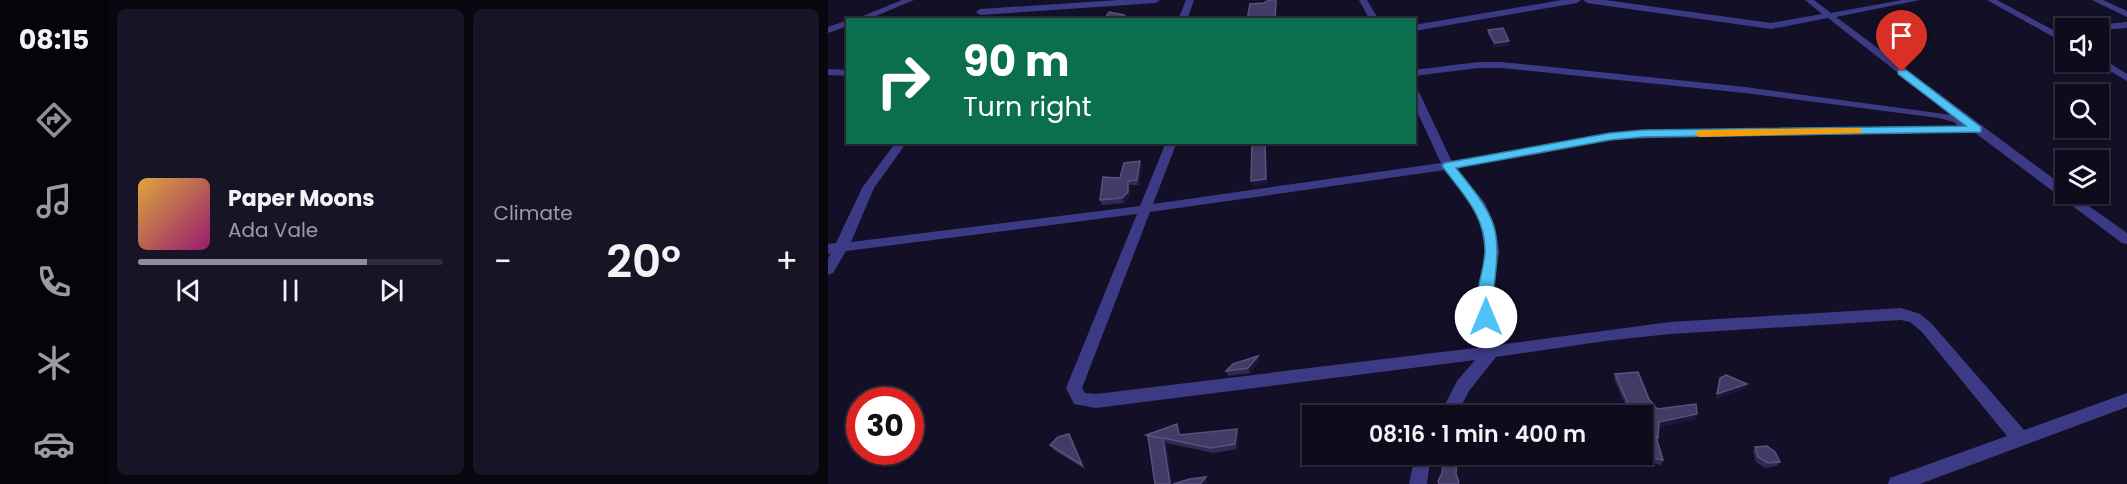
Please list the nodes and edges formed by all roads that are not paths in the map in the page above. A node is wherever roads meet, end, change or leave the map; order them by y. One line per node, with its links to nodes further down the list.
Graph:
1 (910, 0): 15 (street)
2 (986, 0): 14 (street)
3 (1156, 0): 14 (street)
4 (1190, 0): 16 (street)
5 (1363, 0): 17 (street)
6 (1578, 0): 21 (street)
7 (1587, 0): 13 (street)
8 (1809, 0): 13 (street)
9 (1916, 0): 13 (street)
10 (1991, 0): 23 (street)
11 (2096, 0): 12 (street)
12 (2127, 14)
13 (1827, 15): 32 (street)
14 (977, 16)
15 (862, 18)
16 (1183, 18)
17 (1374, 18)
18 (846, 24): 22 (street)
19 (2127, 25): 20 (street)
20 (2109, 27)
21 (1416, 28)
22 (828, 30)
23 (2052, 33): 24 (street); 25 (street)
24 (2055, 33)
25 (2055, 35)
26 (2109, 66): 30 (street)
27 (828, 72): 28 (street)
28 (846, 73)
29 (1416, 73): 32 (street)
30 (2127, 78)
31 (1416, 96): 35 (street)
32 (1973, 129): 35 (street); 37 (street)
33 (901, 144): 38 (street)
34 (1171, 144): 36 (street)
35 (1448, 166): 36 (street); 40 (street)
36 (1145, 209): 38 (street); 40 (street)
37 (2127, 240)
38 (835, 249): 39 (street)
39 (828, 270)
40 (1491, 352): 42 (street); 43 (street)
41 (2127, 400): 43 (street)
42 (1453, 405)
43 (2020, 438): 46 (street)
44 (1420, 465): 45 (street)
45 (1418, 484)
46 (1897, 484)

